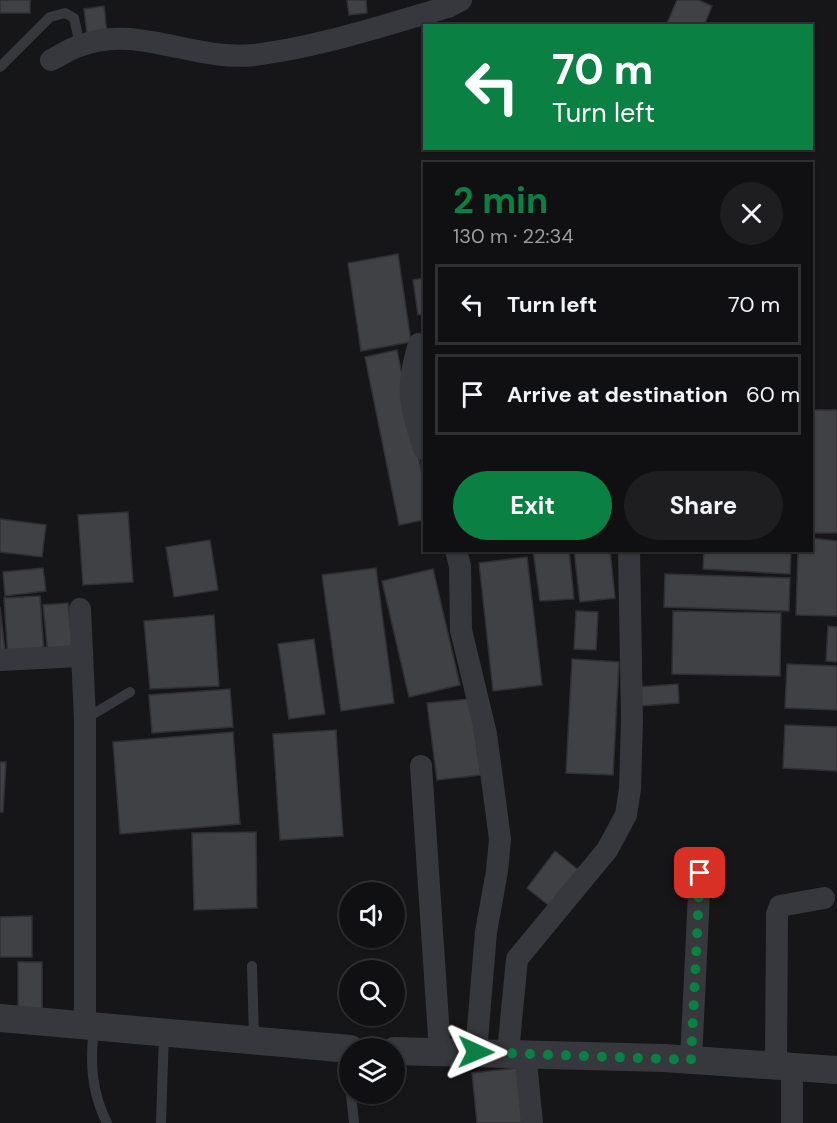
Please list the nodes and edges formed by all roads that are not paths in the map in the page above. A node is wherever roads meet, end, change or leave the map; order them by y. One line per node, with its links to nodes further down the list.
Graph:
1 (461, 0): 2 (street)
2 (80, 45): 3 (street); 4 (lane)
3 (51, 60)
4 (0, 67)
5 (419, 344): 6 (street)
6 (423, 445)
7 (456, 552): 25 (street)
8 (629, 552): 26 (street)
9 (80, 609): 10 (street)
10 (81, 656): 11 (street); 13 (street)
11 (0, 660)
12 (130, 692): 13 (lane)
13 (85, 719): 19 (street)
14 (421, 766): 24 (street)
15 (700, 873): 27 (street)
16 (824, 898): 28 (street)
17 (252, 966): 21 (lane)
18 (0, 1018): 19 (street)
19 (89, 1025): 20 (street); 31 (lane)
20 (164, 1032): 21 (street); 32 (lane)
21 (254, 1039): 22 (street)
22 (339, 1048)
23 (405, 1051): 24 (street)
24 (440, 1051): 25 (street)
25 (476, 1052): 26 (street)
26 (516, 1052): 27 (street); 34 (street)
27 (691, 1060): 28 (street)
28 (784, 1067): 29 (street); 35 (street)
29 (837, 1070)
30 (352, 1104): 33 (lane)
31 (107, 1123)
32 (161, 1123)
33 (354, 1123)
34 (532, 1123)
35 (792, 1123)

